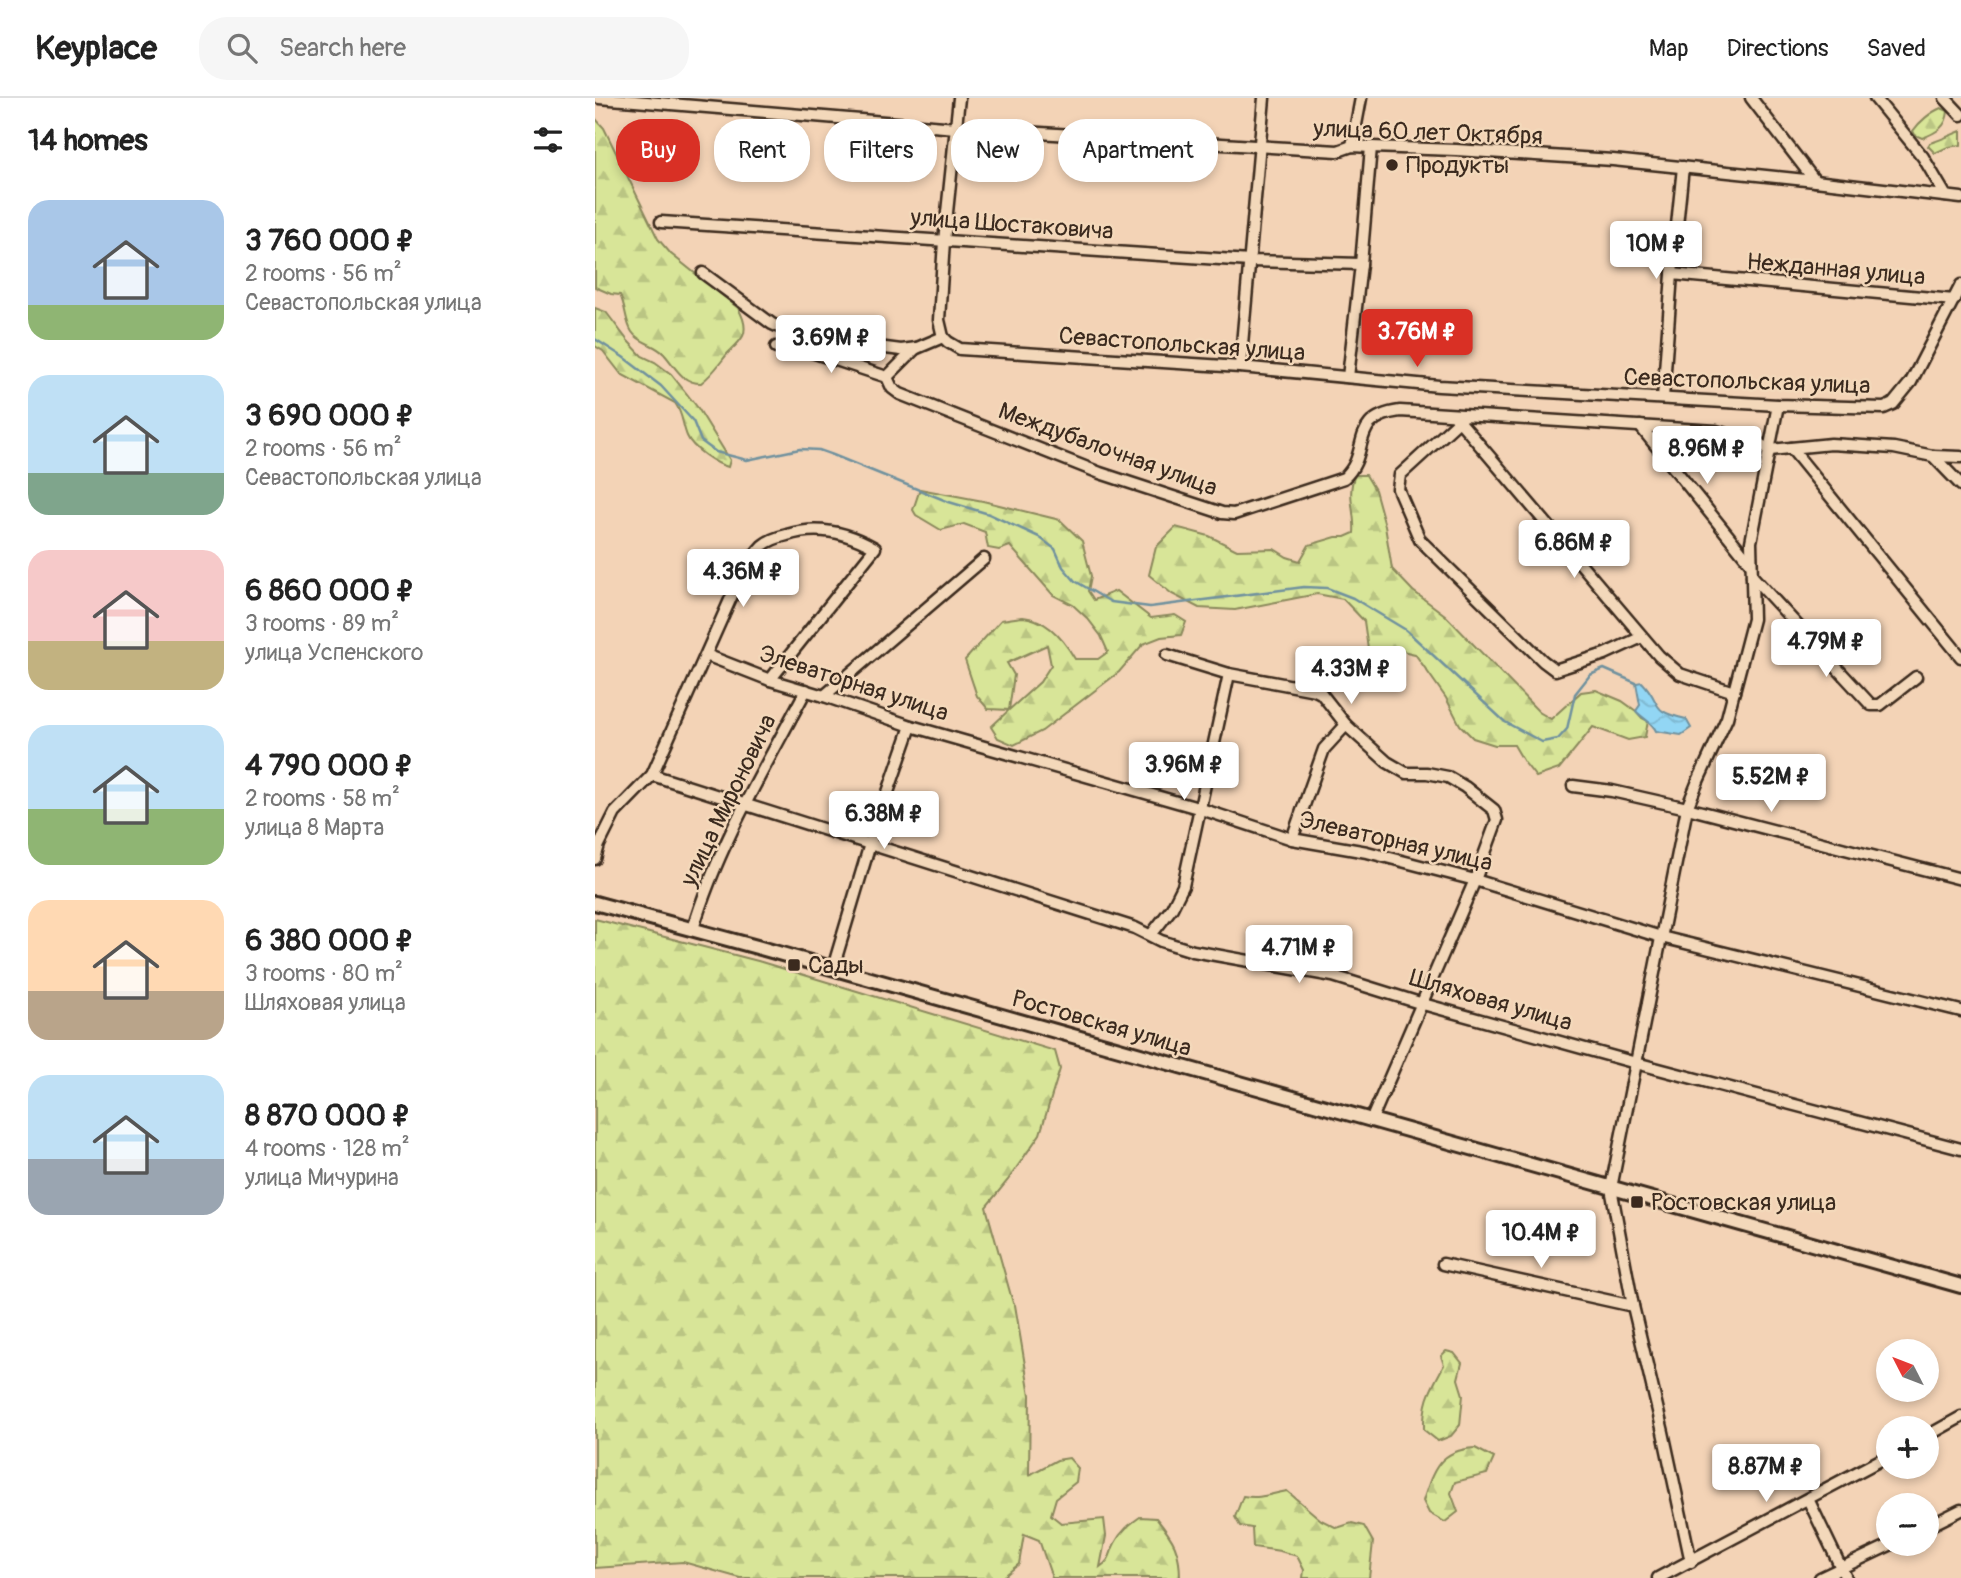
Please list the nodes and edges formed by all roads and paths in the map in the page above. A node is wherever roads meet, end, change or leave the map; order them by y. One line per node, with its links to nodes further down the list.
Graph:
1 (599, 98): 10 (street, улица 60 лет Октября)
2 (959, 98): 9 (street)
3 (1264, 98): 14 (street)
4 (1361, 98): 12 (street)
5 (1751, 98): 17 (street)
6 (1875, 98): 18 (street)
7 (1945, 98): 8 (street)
8 (1961, 115)
9 (957, 119)
10 (951, 128)
11 (1044, 134): 14 (street, улица 60 лет Октября)
12 (1352, 146): 13 (street, улица 60 лет Октября); 14 (street, улица 60 лет Октября)
13 (1371, 146): 15 (street, улица 60 лет Октября); 23 (street)
14 (1260, 147): 22 (street)
15 (1683, 167): 17 (street, улица 60 лет Октября); 25 (street)
16 (951, 175): 21 (street)
17 (1815, 181): 18 (street, улица 60 лет Октября)
18 (1946, 197): 19 (street, улица 60 лет Октября)
19 (1961, 198)
20 (661, 222): 21 (street, улица Шостаковича)
21 (944, 241): 22 (street, улица Шостаковича); 28 (street)
22 (1250, 261): 23 (street, улица Шостаковича); 31 (street)
23 (1361, 264): 33 (street)
24 (703, 273): 30 (street)
25 (1672, 274): 27 (street, Нежданная улица); 34 (street)
26 (1961, 285): 27 (street)
27 (1954, 300): 35 (street, Севастопольская улица)
28 (943, 337): 30 (street); 31 (street, Севастопольская улица)
29 (776, 347): 32 (street)
30 (917, 348): 32 (street)
31 (1240, 367): 33 (street, Севастопольская улица)
32 (887, 377): 36 (street, Междубалочная улица)
33 (1348, 377): 34 (street, Севастопольская улица)
34 (1663, 398): 35 (street, Севастопольская улица)
35 (1778, 405): 39 (street)
36 (1456, 418): 37 (street); 46 (street); 46 (street)
37 (1640, 426): 39 (street); 44 (street)
38 (1791, 448): 39 (street); 40 (street); 49 (street)
39 (1770, 450): 44 (street)
40 (1933, 456): 41 (street); 42 (street)
41 (1961, 457)
42 (1961, 485)
43 (984, 559): 55 (street)
44 (1751, 564): 45 (street)
45 (1752, 576): 51 (street); 54 (street)
46 (1642, 637): 54 (street)
47 (706, 655): 52 (street, Элеваторная улица); 52 (street); 58 (street)
48 (1167, 655): 50 (street)
49 (1961, 657)
50 (1229, 674): 56 (street); 61 (street)
51 (1916, 677)
52 (770, 680): 53 (street, Элеваторная улица)
53 (806, 690): 55 (street, Элеваторная улица); 60 (street, улица Мироновича)
54 (1734, 692): 62 (street)
55 (824, 696): 57 (street, Элеваторная улица)
56 (1346, 724): 63 (street); 67 (street)
57 (911, 726): 61 (street, Элеваторная улица); 64 (street)
58 (652, 775): 60 (street, Шляховая улица); 65 (street)
59 (1573, 786): 62 (street)
60 (745, 804): 64 (street, Шляховая улица); 69 (street, улица Мироновича)
61 (1198, 808): 63 (street, Элеваторная улица); 70 (street)
62 (1687, 808): 66 (street); 71 (street)
63 (1292, 839): 67 (street, Элеваторная улица)
64 (870, 844): 70 (street, Шляховая улица); 72 (street)
65 (595, 859)
66 (1961, 879)
67 (1475, 880): 71 (street, Элеваторная улица); 73 (street)
68 (595, 903): 69 (main road, Ростовская улица)
69 (693, 929): 72 (main road, Ростовская улица)
70 (1151, 935): 73 (street, Шляховая улица)
71 (1661, 937): 74 (street, Элеваторная улица); 75 (street)
72 (832, 968): 76 (main road, Ростовская улица)
73 (1423, 1003): 75 (street, Шляховая улица); 76 (street)
74 (1961, 1011)
75 (1636, 1063): 77 (street, Шляховая улица); 78 (street)
76 (1371, 1121): 78 (main road, Ростовская улица)
77 (1961, 1149)
78 (1611, 1188): 80 (main road, Ростовская улица); 81 (street)
79 (1443, 1264): 81 (street)
80 (1961, 1286)
81 (1633, 1306): 89 (street)
82 (1961, 1418): 83 (street)
83 (1939, 1430)
84 (1876, 1462): 85 (street)
85 (1808, 1499): 89 (street); 90 (street)
86 (1961, 1510): 87 (street)
87 (1939, 1521)
88 (1876, 1551): 90 (street)
89 (1691, 1562): 91 (street)
90 (1842, 1567): 92 (street); 93 (street)
91 (1658, 1578)
92 (1820, 1578)
93 (1846, 1578)

